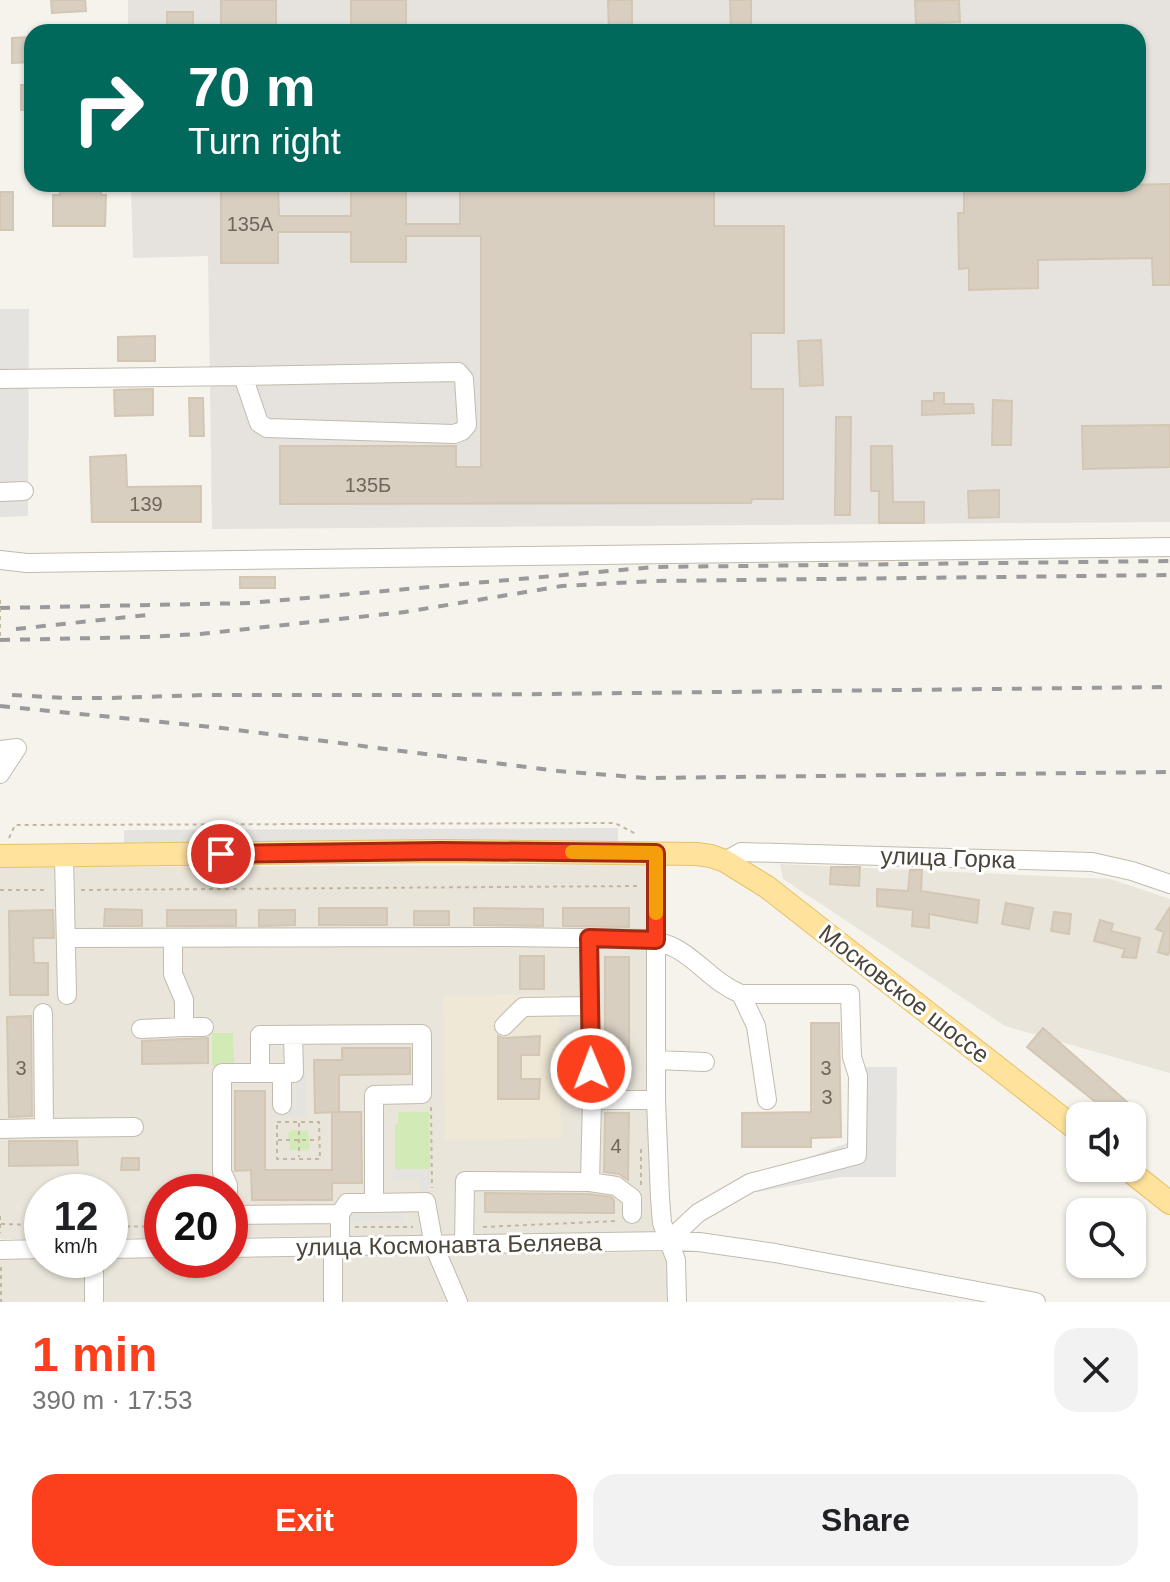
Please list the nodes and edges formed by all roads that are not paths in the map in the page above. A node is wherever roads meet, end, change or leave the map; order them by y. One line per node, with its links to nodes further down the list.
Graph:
1 (243, 376): 1 (street); 2 (street)
2 (0, 379)
3 (24, 491): 4 (street)
4 (0, 492)
5 (1170, 547): 6 (street)
6 (0, 560)
7 (0, 750): 8 (street)
8 (0, 774)
9 (649, 846): 11 (main road); 12 (main road); 17 (street)
10 (0, 856): 11 (main road)
11 (64, 856): 14 (street)
12 (725, 861): 13 (street, улица Горка); 35 (main road, Московское шоссе)
13 (1170, 884)
14 (66, 938): 15 (street); 19 (street)
15 (173, 938): 16 (street); 23 (street)
16 (589, 938): 17 (street); 20 (street)
17 (656, 940): 18 (street); 27 (street)
18 (741, 994): 33 (street); 49 (street)
19 (67, 995)
20 (590, 1006): 22 (street); 31 (street)
21 (43, 1013): 37 (street)
22 (504, 1026)
23 (184, 1027): 24 (street); 25 (street)
24 (204, 1027)
25 (141, 1029)
26 (293, 1035): 29 (street); 30 (street); 42 (street)
27 (656, 1060): 28 (street); 32 (street)
28 (705, 1062)
29 (260, 1073): 30 (street); 39 (street)
30 (282, 1073): 34 (street)
31 (592, 1100): 32 (street); 40 (street)
32 (656, 1100): 49 (street)
33 (767, 1100)
34 (282, 1105)
35 (1066, 1121)
36 (134, 1127): 37 (street)
37 (44, 1128): 38 (street)
38 (0, 1129)
39 (223, 1174)
40 (590, 1182): 45 (street); 48 (street)
41 (1144, 1182): 43 (main road)
42 (374, 1203): 46 (street); 47 (street)
43 (1170, 1203)
44 (248, 1216): 46 (street)
45 (625, 1217)
46 (340, 1220): 50 (street)
47 (433, 1236): 48 (street, улица Космонавта Беляева); 50 (street, улица Космонавта Беляева); 57 (street)
48 (465, 1237): 49 (street, улица Космонавта Беляева)
49 (668, 1241): 58 (street); 59 (street)
50 (337, 1247): 51 (street, улица Космонавта Беляева); 56 (street)
51 (248, 1248)
52 (24, 1249): 53 (street)
53 (0, 1250)
54 (94, 1278): 55 (street)
55 (94, 1302)
56 (333, 1302)
57 (458, 1302)
58 (677, 1302)
59 (1036, 1302)

